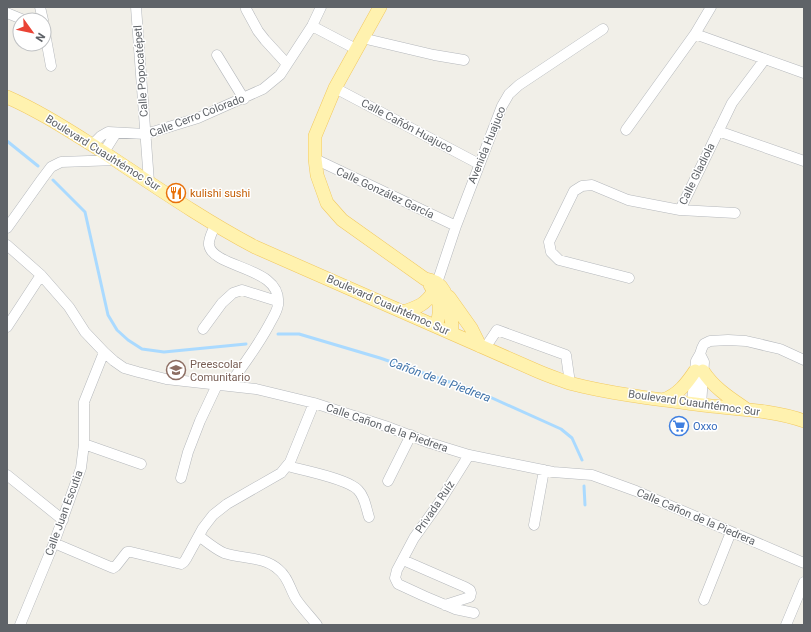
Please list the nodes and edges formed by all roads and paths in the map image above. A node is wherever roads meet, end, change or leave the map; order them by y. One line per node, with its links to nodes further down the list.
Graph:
1 (136, 7): 23 (street, Calle Popocatépetl)
2 (321, 7): 6 (street, Calle Cerro Colorado)
3 (380, 7): 9 (main road)
4 (711, 7): 8 (street)
5 (246, 10): 14 (street)
6 (312, 26): 9 (street); 14 (street, Calle Cerro Colorado)
7 (603, 29): 29 (street, Avenida Huajuco)
8 (695, 34): 12 (street); 20 (street)
9 (359, 44): 13 (street); 17 (main road)
10 (48, 52): 15 (street)
11 (217, 55): 19 (street)
12 (765, 59): 16 (street); 21 (street, Calle Gladiola)
13 (464, 60)
14 (287, 64): 19 (street, Calle Cerro Colorado)
15 (51, 66)
16 (804, 73)
17 (336, 88): 26 (main road); 29 (street, Calle Cañón Huajuco)
18 (7, 97): 24 (main road, Boulevard Cuauhtémoc Sur)
19 (244, 98): 23 (street, Calle Cerro Colorado)
20 (626, 130)
21 (718, 131): 28 (street); 31 (street, Calle Gladiola)
22 (116, 133): 23 (street); 24 (street); 25 (street)
23 (146, 134): 30 (street, Calle Cerro Colorado)
24 (92, 145): 25 (main road, Boulevard Cuauhtémoc Sur)
25 (104, 152): 27 (main road, Boulevard Cuauhtémoc Sur)
26 (315, 159): 34 (street, Calle González García); 39 (main road)
27 (116, 160): 30 (main road, Boulevard Cuauhtémoc Sur); 35 (street)
28 (804, 161)
29 (479, 164): 34 (street, Avenida Huajuco)
30 (149, 182): 33 (main road, Boulevard Cuauhtémoc Sur)
31 (680, 210): 32 (street); 38 (street, Calle Gladiola)
32 (735, 213)
33 (215, 225): 40 (street); 41 (main road, Boulevard Cuauhtémoc Sur)
34 (456, 226): 39 (street, Avenida Huajuco)
35 (7, 228)
36 (7, 245): 37 (street, Calle Cañon de la Piedrera)
37 (41, 274): 43 (street); 47 (street, Calle Cañon de la Piedrera)
38 (629, 278)
39 (435, 286): 41 (main road); 42 (main road); 45 (main road); 46 (main road)
40 (277, 301): 44 (street); 52 (street)
41 (403, 312): 42 (main road, Boulevard Cuauhtémoc Sur)
42 (436, 326): 45 (main road, Boulevard Cuauhtémoc Sur)
43 (7, 327)
44 (203, 329)
45 (452, 333): 46 (main road, Boulevard Cuauhtémoc Sur)
46 (483, 347): 50 (main road, Boulevard Cuauhtémoc Sur); 50 (street)
47 (104, 352): 51 (street, Calle Cañon de la Piedrera); 59 (street, Calle Juan Escutia)
48 (804, 360): 49 (street)
49 (699, 371): 53 (main road); 55 (street); 56 (main road)
50 (570, 383): 53 (main road, Boulevard Cuauhtémoc Sur)
51 (217, 385): 52 (street, Calle Cañon de la Piedrera); 65 (street)
52 (228, 386): 54 (street, Calle Cañon de la Piedrera)
53 (663, 400): 55 (main road, Boulevard Cuauhtémoc Sur)
54 (314, 404): 58 (street, Calle Cañon de la Piedrera); 62 (street)
55 (696, 404): 56 (main road, Boulevard Cuauhtémoc Sur)
56 (747, 410): 57 (main road, Boulevard Cuauhtémoc Sur)
57 (804, 421)
58 (411, 436): 60 (street, Calle Cañon de la Piedrera); 66 (street)
59 (84, 444): 61 (street); 68 (street, Calle Juan Escutia)
60 (469, 455): 63 (street, Calle Cañon de la Piedrera); 73 (street, Privada Ruíz)
61 (141, 464)
62 (287, 466): 67 (street); 71 (street)
63 (544, 470): 69 (street); 70 (street, Calle Cañon de la Piedrera)
64 (7, 475): 68 (street)
65 (181, 478)
66 (388, 481)
67 (369, 517)
68 (63, 520): 72 (street, Calle Juan Escutia)
69 (534, 525)
70 (731, 532): 74 (street, Calle Cañon de la Piedrera); 76 (street)
71 (199, 536): 72 (street); 81 (street)
72 (54, 543): 80 (street, Calle Juan Escutia)
73 (403, 560): 77 (street, Privada Ruíz); 77 (street)
74 (804, 563)
75 (804, 582): 79 (street)
76 (704, 600)
77 (445, 605): 78 (street)
78 (474, 613)
79 (787, 623)
80 (20, 625)
81 (317, 625)

